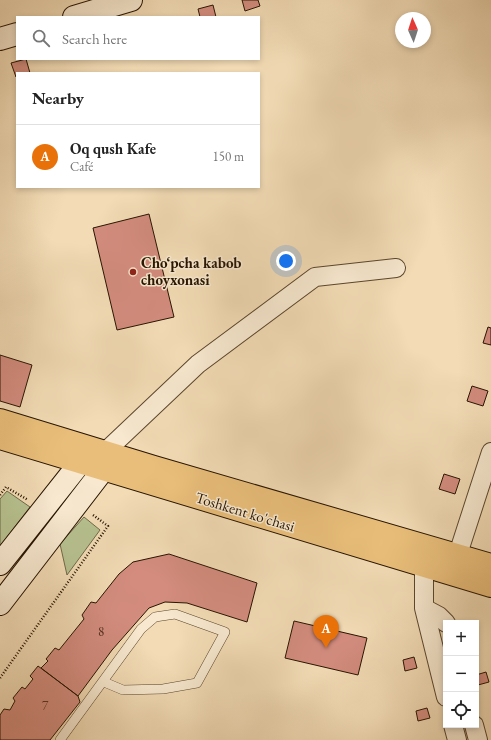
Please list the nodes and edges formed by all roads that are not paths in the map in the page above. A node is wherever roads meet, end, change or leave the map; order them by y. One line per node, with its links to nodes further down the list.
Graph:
1 (131, 0): 2 (main road)
2 (103, 4): 3 (main road)
3 (76, 16)
4 (16, 34): 5 (main road)
5 (0, 39)
6 (396, 268): 10 (street)
7 (0, 420): 10 (main road, Toshkent ko'chasi)
8 (0, 438): 10 (main road, Toshkent ko'chasi)
9 (491, 452): 11 (street)
10 (98, 456): 11 (main road, Toshkent ko'chasi); 12 (main road); 14 (main road, Toshkent ko'chasi); 16 (main road)
11 (458, 554): 13 (main road, Toshkent ko'chasi)
12 (0, 564)
13 (491, 565)
14 (424, 566): 15 (main road, Toshkent ko'chasi); 17 (street)
15 (491, 586)
16 (0, 604)
17 (424, 608): 18 (street); 20 (street)
18 (443, 620)
19 (104, 682): 19 (lane); 23 (lane)
20 (445, 692)
21 (454, 728): 24 (street)
22 (475, 728): 25 (street)
23 (60, 740)
24 (457, 740)
25 (478, 740)

